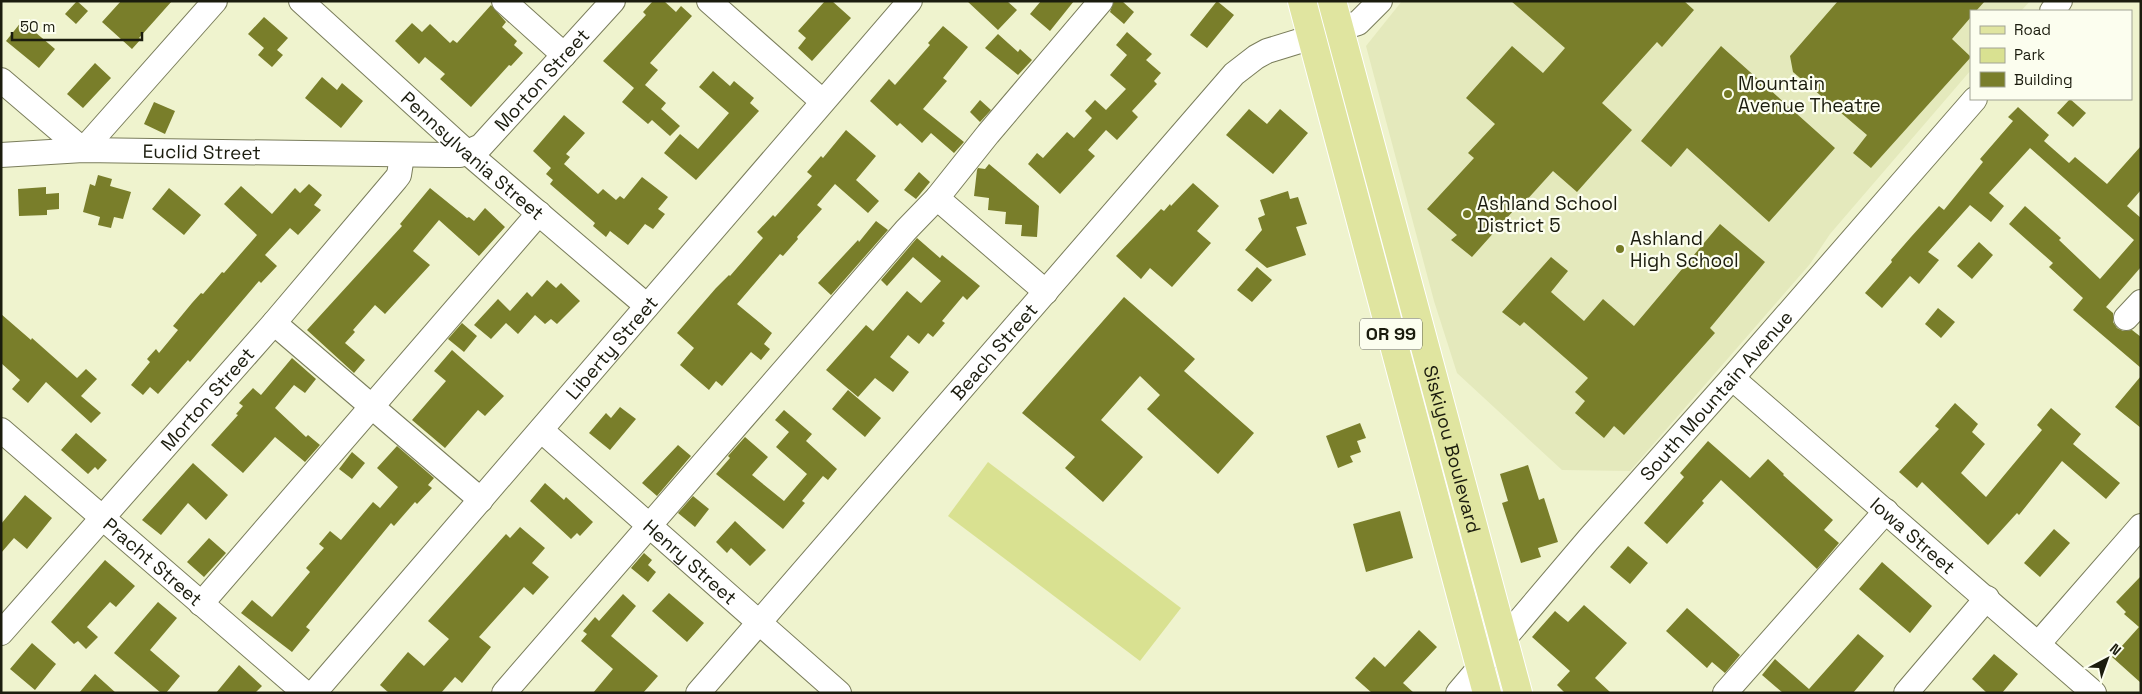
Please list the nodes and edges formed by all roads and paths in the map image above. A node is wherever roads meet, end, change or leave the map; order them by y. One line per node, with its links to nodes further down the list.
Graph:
1 (215, 1): 17 (street)
2 (301, 1): 18 (street, Pennsylvania Street)
3 (504, 1): 13 (street)
4 (613, 1): 13 (street, Morton Street)
5 (709, 1): 16 (street)
6 (910, 1): 16 (street, Liberty Street)
7 (1101, 1): 21 (street)
8 (1302, 1): 12 (main road, Siskiyou Boulevard / OR 99)
9 (1332, 1): 11 (main road, Siskiyou Boulevard / OR 99)
10 (1380, 1): 11 (street, Beach Street)
11 (1340, 29): 12 (street, Beach Street); 39 (main road, Siskiyou Boulevard / OR 99)
12 (1312, 38): 23 (street, Beach Street); 41 (main road, Siskiyou Boulevard / OR 99)
13 (564, 55): 18 (street, Morton Street)
14 (1, 80): 17 (street)
15 (1974, 100): 26 (street, South Mountain Avenue)
16 (822, 101): 24 (street, Liberty Street)
17 (83, 150): 19 (street, Euclid Street); 20 (street, Euclid Street)
18 (468, 152): 20 (street, Euclid Street); 22 (street, Pennsylvania Street)
19 (1, 154)
20 (402, 156): 25 (street, Morton Street)
21 (937, 198): 23 (street); 33 (street)
22 (539, 213): 24 (street, Pennsylvania Street); 27 (street)
23 (1046, 292): 37 (street, Beach Street)
24 (647, 306): 29 (street, Liberty Street)
25 (274, 323): 27 (street); 32 (street, Morton Street)
26 (1732, 378): 31 (street, Iowa Street); 39 (street, South Mountain Avenue)
27 (372, 406): 30 (street); 36 (street)
28 (1, 430): 32 (street, Pracht Street)
29 (541, 430): 30 (street, Liberty Street); 33 (street, Henry Street)
30 (481, 500): 43 (street, Liberty Street)
31 (1886, 510): 35 (street, Iowa Street); 49 (street)
32 (103, 517): 36 (street, Pracht Street); 38 (street, Morton Street)
33 (648, 526): 37 (street, Henry Street); 44 (street)
34 (2141, 526): 40 (street)
35 (1987, 598): 40 (street, Iowa Street); 50 (street)
36 (201, 604): 42 (street, Pracht Street)
37 (759, 622): 45 (street, Beach Street); 46 (street, Henry Street)
38 (1, 633)
39 (1504, 639): 41 (street, South Mountain Avenue); 48 (main road, Siskiyou Boulevard / OR 99)
40 (2038, 644): 51 (street, Iowa Street)
41 (1483, 680): 47 (street, South Mountain Avenue)
42 (304, 693)
43 (314, 693)
44 (504, 693)
45 (698, 693)
46 (839, 693)
47 (1458, 693)
48 (1518, 693)
49 (1724, 693)
50 (1906, 693)
51 (2094, 693)

